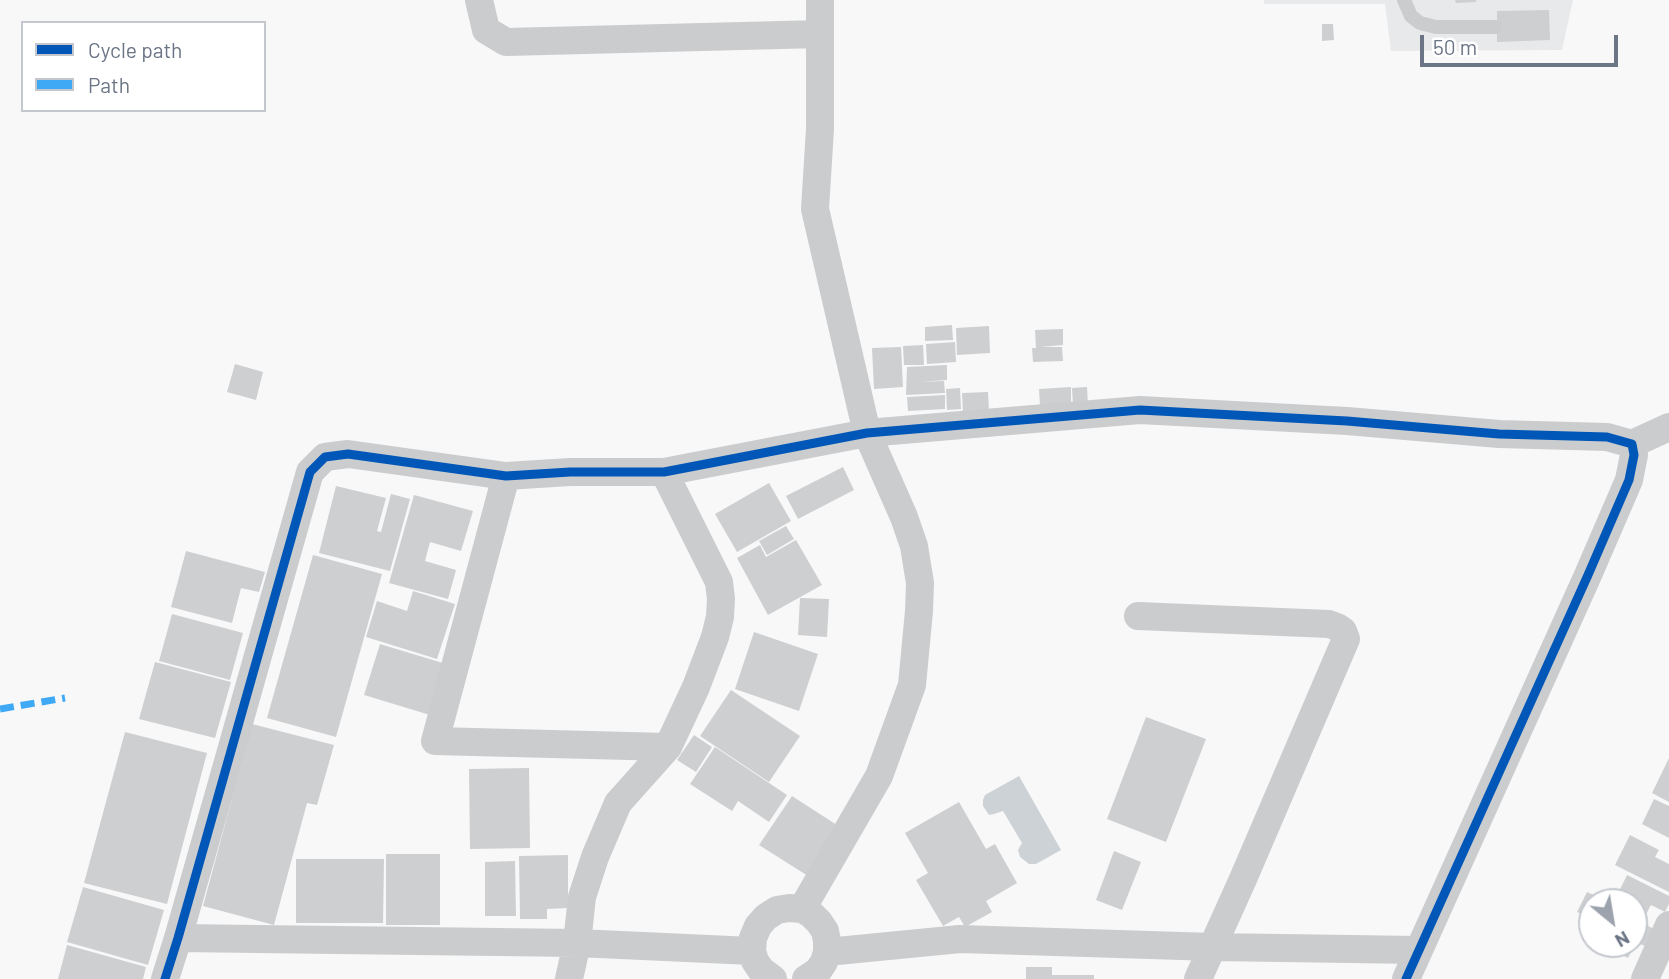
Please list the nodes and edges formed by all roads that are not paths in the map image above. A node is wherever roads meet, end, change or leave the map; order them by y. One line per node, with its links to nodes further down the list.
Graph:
1 (479, 0): 5 (street)
2 (820, 0): 5 (street)
3 (1404, 0): 4 (lane)
4 (1495, 27)
5 (820, 34): 7 (street)
6 (1669, 427): 8 (street)
7 (867, 433): 8 (street); 9 (street); 13 (street)
8 (1632, 444): 18 (street)
9 (664, 472): 10 (street); 12 (street)
10 (506, 476): 12 (street); 15 (street)
11 (1138, 616): 17 (street)
12 (668, 747): 16 (street)
13 (802, 909): 19 (street); 20 (street)
14 (1669, 925): 27 (street)
15 (178, 938): 16 (street); 21 (street)
16 (577, 943): 19 (street); 22 (street)
17 (1213, 947): 18 (street); 20 (street); 25 (street)
18 (1418, 950): 26 (street)
19 (752, 951): 23 (street)
20 (827, 952): 24 (street)
21 (164, 979)
22 (569, 979)
23 (773, 979)
24 (806, 979)
25 (1198, 979)
26 (1406, 979)
27 (1645, 979)

